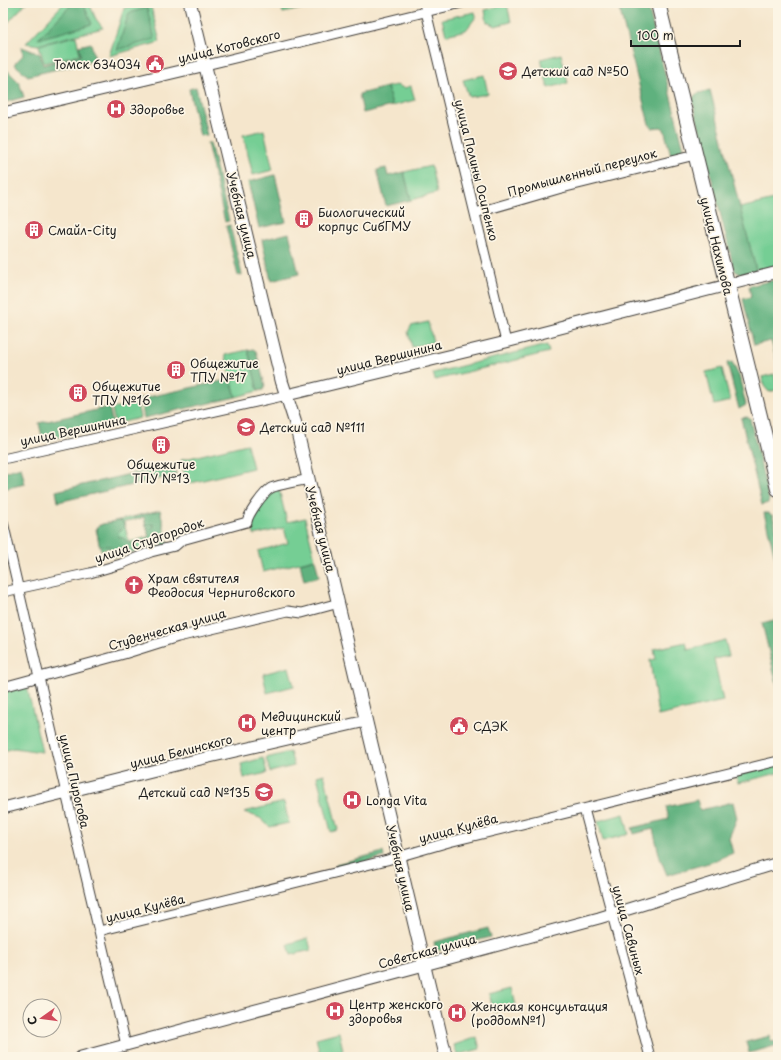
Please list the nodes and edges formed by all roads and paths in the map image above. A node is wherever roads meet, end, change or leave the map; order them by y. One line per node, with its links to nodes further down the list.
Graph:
1 (190, 3): 5 (main road, Учебная улица)
2 (462, 3): 4 (street, улица Котовского)
3 (658, 3): 7 (main road, улица Нахимова)
4 (425, 7): 5 (street, улица Котовского); 8 (street, улица Полины Осипенко)
5 (206, 65): 6 (street, улица Котовского); 12 (main road, Учебная улица)
6 (3, 114)
7 (695, 155): 8 (street, Промышленный переулок); 10 (main road, улица Нахимова)
8 (475, 213): 11 (street, улица Полины Осипенко)
9 (778, 272): 10 (street, улица Вершинина)
10 (728, 286): 11 (street, улица Вершинина); 15 (main road, улица Нахимова)
11 (506, 342): 12 (street, улица Вершинина)
12 (287, 395): 13 (street, улица Вершинина); 14 (main road, Учебная улица)
13 (3, 459)
14 (309, 480): 17 (street, улица Студгородок); 19 (main road, Учебная улица)
15 (778, 489)
16 (3, 522): 17 (street, улица Пирогова)
17 (18, 589): 18 (street, улица Студгородок); 20 (street, улица Пирогова)
18 (3, 592)
19 (339, 604): 20 (street, Студенческая улица); 22 (main road, Учебная улица)
20 (38, 678): 21 (street, Студенческая улица); 24 (street, улица Пирогова)
21 (3, 687)
22 (366, 721): 24 (street, улица Белинского); 27 (main road, Учебная улица)
23 (778, 761): 26 (street, улица Кулёва)
24 (66, 793): 25 (street, улица Белинского); 30 (street, улица Пирогова)
25 (3, 808)
26 (584, 809): 27 (street, улица Кулёва); 29 (street, улица Савиных)
27 (398, 856): 30 (street, улица Кулёва); 31 (main road, Учебная улица)
28 (778, 863): 29 (street, Советская улица)
29 (612, 914): 31 (street, Советская улица); 35 (street, улица Савиных)
30 (99, 931): 32 (street, улица Пирогова)
31 (424, 964): 32 (street, Советская улица); 34 (main road, Учебная улица)
32 (126, 1044): 33 (street, Советская улица)
33 (81, 1057)
34 (446, 1057)
35 (650, 1057)

